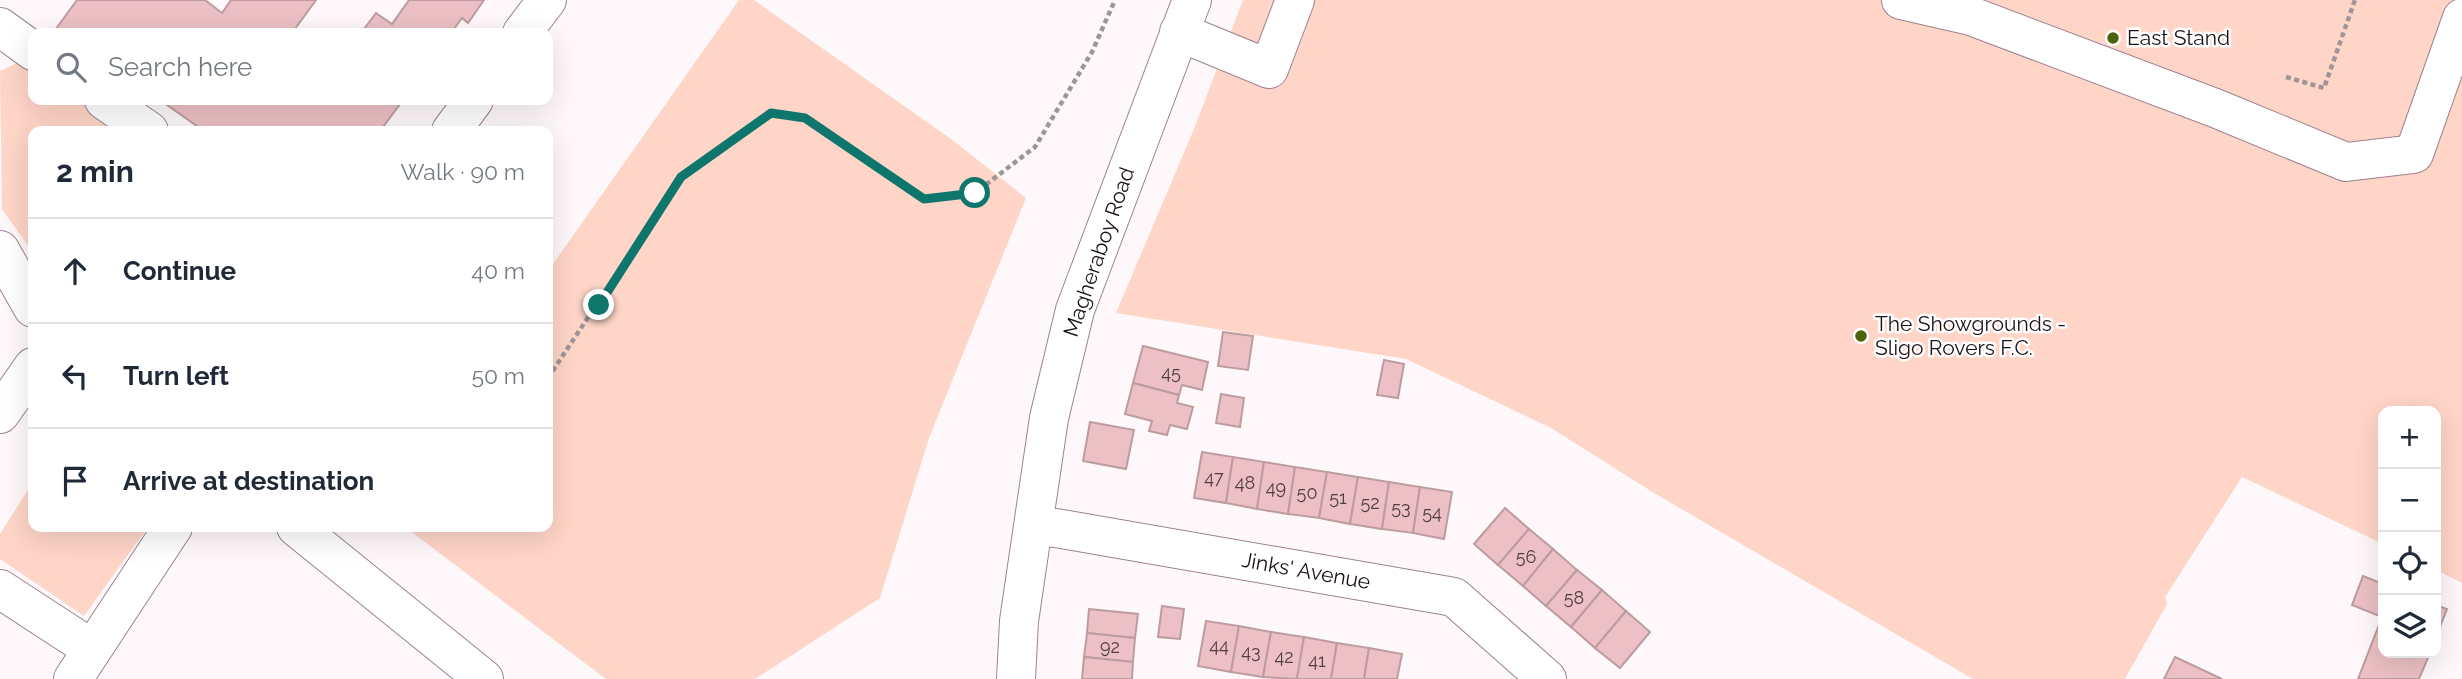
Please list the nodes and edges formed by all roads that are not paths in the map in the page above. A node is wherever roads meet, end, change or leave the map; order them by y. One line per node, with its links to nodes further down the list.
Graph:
1 (547, 0): 7 (street)
2 (1295, 0): 4 (street)
3 (1901, 0): 5 (street)
4 (1186, 16): 19 (street, Magheraboy Road)
5 (2462, 18)
6 (0, 27): 8 (street)
7 (526, 28)
8 (28, 47)
9 (111, 105): 11 (street)
10 (470, 105): 12 (street)
11 (142, 126)
12 (454, 126)
13 (0, 250): 14 (street)
14 (28, 299)
15 (28, 319): 16 (street)
16 (28, 339)
17 (28, 374): 18 (street)
18 (0, 414)
19 (1034, 527): 25 (street, Magheraboy Road); 26 (street, Jinks' Avenue)
20 (170, 532): 23 (street)
21 (302, 532): 24 (street)
22 (0, 589): 23 (street)
23 (83, 664)
24 (484, 679)
25 (1016, 679)
26 (1547, 679)

